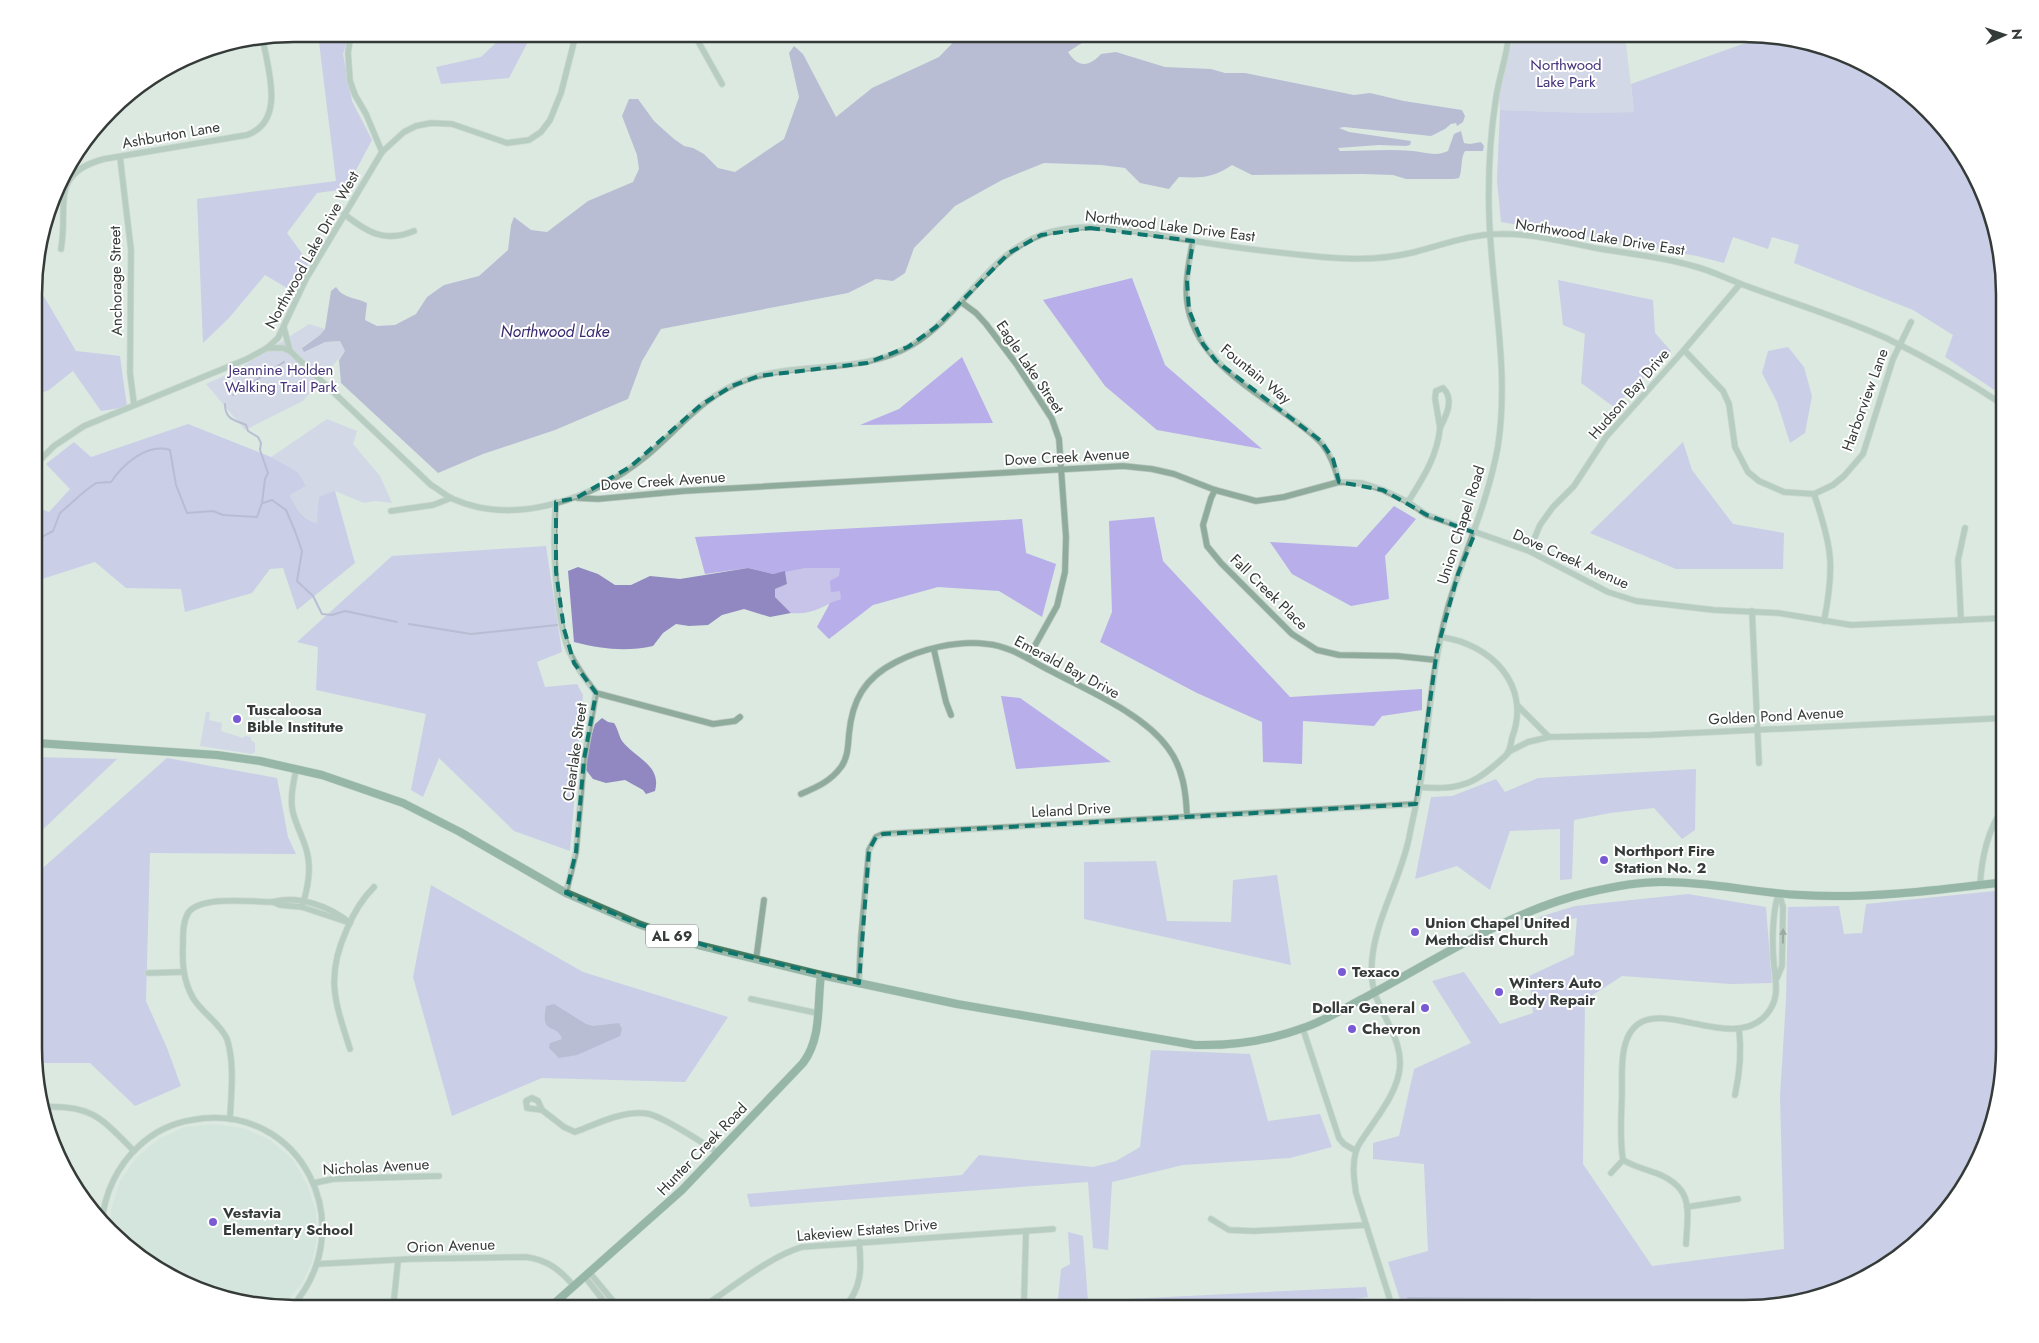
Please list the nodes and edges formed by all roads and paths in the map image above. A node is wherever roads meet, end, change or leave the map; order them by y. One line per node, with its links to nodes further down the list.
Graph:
1 (350, 42): 7 (street)
2 (574, 42): 7 (street, Northwood Lake Drive West)
3 (698, 42): 6 (street)
4 (1507, 42): 13 (street, Union Chapel Road)
5 (264, 45): 8 (street, Ashburton Lane)
6 (722, 84)
7 (382, 152): 11 (street, Northwood Lake Drive West)
8 (120, 157): 9 (street, Ashburton Lane); 26 (street, Anchorage Street)
9 (71, 178)
10 (68, 182): 15 (street, Ashburton Lane)
11 (344, 214): 12 (street); 19 (street, Northwood Lake Drive West)
12 (414, 231)
13 (1491, 234): 14 (street, Northwood Lake Drive East); 16 (street, Northwood Lake Drive East); 39 (street, Union Chapel Road)
14 (1193, 241): 17 (street, Northwood Lake Drive East); 30 (street, Fountain Way)
15 (61, 249)
16 (1740, 284): 21 (street, Northwood Lake Drive East); 23 (street, Hudson Bay Drive)
17 (961, 302): 29 (street, Eagle Lake Street); 34 (street, Northwood Lake Drive East)
18 (1911, 322): 21 (street, Harborview Lane)
19 (284, 328): 20 (street, Northwood Lake Drive West); 24 (street)
20 (278, 338): 22 (street, Northwood Lake Drive West); 24 (street, Northwood Lake Drive East)
21 (1898, 345): 25 (street, Northwood Lake Drive East); 32 (street, Harborview Lane)
22 (267, 348): 24 (street); 26 (street, Northwood Lake Drive West)
23 (1684, 350): 32 (street); 40 (street, Hudson Bay Drive)
24 (290, 351): 33 (street, Northwood Lake Drive East)
25 (1996, 400)
26 (134, 404): 28 (street, Northwood Lake Drive West)
27 (1440, 428): 27 (street); 36 (street)
28 (42, 458)
29 (1062, 469): 31 (street, Dove Creek Avenue); 34 (street, Dove Creek Avenue); 47 (street, Eagle Lake Street)
30 (1339, 482): 31 (street, Dove Creek Avenue); 36 (street, Dove Creek Avenue)
31 (1215, 490): 48 (street, Fall Creek Place)
32 (1814, 494): 44 (street)
33 (452, 498): 35 (street, Northwood Lake Drive East); 37 (street)
34 (576, 498): 35 (street, Northwood Lake Drive East)
35 (556, 502): 49 (street, Clearlake Street)
36 (1408, 502): 39 (street, Dove Creek Avenue)
37 (390, 511)
38 (1965, 528): 43 (street)
39 (1475, 533): 40 (street, Dove Creek Avenue); 45 (street, Union Chapel Road)
40 (1529, 551): 41 (street, Dove Creek Avenue)
41 (1752, 611): 44 (street, Dove Creek Avenue); 54 (street)
42 (1996, 618): 43 (street, Dove Creek Avenue)
43 (1961, 620): 44 (street, Dove Creek Avenue)
44 (1824, 621)
45 (1440, 637): 48 (street, Union Chapel Road); 50 (street)
46 (934, 650): 47 (street, Emerald Bay Drive); 51 (street); 61 (street, Emerald Bay Drive)
47 (1028, 658): 63 (street, Emerald Bay Drive)
48 (1436, 660): 60 (street, Union Chapel Road)
49 (596, 693): 52 (street); 68 (street, Clearlake Street)
50 (1518, 706): 55 (street); 57 (street)
51 (951, 715)
52 (740, 717)
53 (1996, 718): 54 (street, Golden Pond Avenue)
54 (1757, 730): 55 (street, Golden Pond Avenue); 58 (street)
55 (1549, 737): 57 (street, Golden Pond Avenue)
56 (42, 743): 59 (main road, AL 69)
57 (1508, 752): 60 (street)
58 (1759, 763)
59 (296, 770): 68 (main road, AL 69); 71 (street)
60 (1420, 787): 62 (street, Union Chapel Road)
61 (801, 794)
62 (1416, 804): 63 (street, Leland Drive); 78 (street, Union Chapel Road)
63 (1187, 816): 77 (street, Leland Drive)
64 (1996, 821): 66 (street)
65 (1996, 883): 66 (main road, AL 69)
66 (1980, 885): 69 (main road, AL 69)
67 (374, 887): 72 (street)
68 (566, 893): 73 (main road, AL 69)
69 (1779, 893): 78 (main road, AL 69); 82 (street)
70 (764, 900): 73 (street)
71 (303, 904): 72 (street); 74 (street)
72 (350, 923): 83 (street)
73 (756, 960): 76 (main road, AL 69)
74 (184, 972): 75 (street); 87 (street)
75 (148, 973)
76 (821, 975): 77 (main road, AL 69); 80 (main road, Hunter Creek Road)
77 (859, 983): 81 (main road, AL 69)
78 (1374, 992): 81 (main road, AL 69); 89 (street)
79 (751, 999): 80 (street)
80 (818, 1012): 90 (main road, Hunter Creek Road)
81 (1303, 1028): 89 (street)
82 (1739, 1029): 84 (street); 91 (street)
83 (350, 1049)
84 (1736, 1095)
85 (49, 1107): 88 (street)
86 (542, 1110): 90 (street)
87 (230, 1119): 88 (street); 94 (street)
88 (134, 1151): 97 (street)
89 (1356, 1151): 99 (street)
90 (717, 1152): 106 (main road, Hunter Creek Road)
91 (1623, 1160): 92 (street); 96 (street)
92 (1611, 1173)
93 (439, 1176): 94 (street, Nicholas Avenue)
94 (314, 1183): 105 (street)
95 (1738, 1199): 96 (street)
96 (1687, 1207): 103 (street)
97 (103, 1213)
98 (1211, 1219): 99 (street)
99 (1366, 1224): 115 (street)
100 (1053, 1229): 101 (street, Lakeview Estates Drive)
101 (1026, 1231): 102 (street, Lakeview Estates Drive); 114 (street)
102 (859, 1242): 112 (street, Lakeview Estates Drive); 113 (street)
103 (1686, 1244)
104 (398, 1261): 105 (street, Orion Avenue); 107 (street, Orion Avenue); 109 (street)
105 (318, 1264): 108 (street)
106 (588, 1275): 107 (main road, Hunter Creek Road); 111 (street)
107 (574, 1286): 110 (main road, Hunter Creek Road)
108 (297, 1300)
109 (394, 1300)
110 (558, 1300)
111 (611, 1300)
112 (713, 1300)
113 (850, 1300)
114 (1022, 1300)
115 (1390, 1300)

